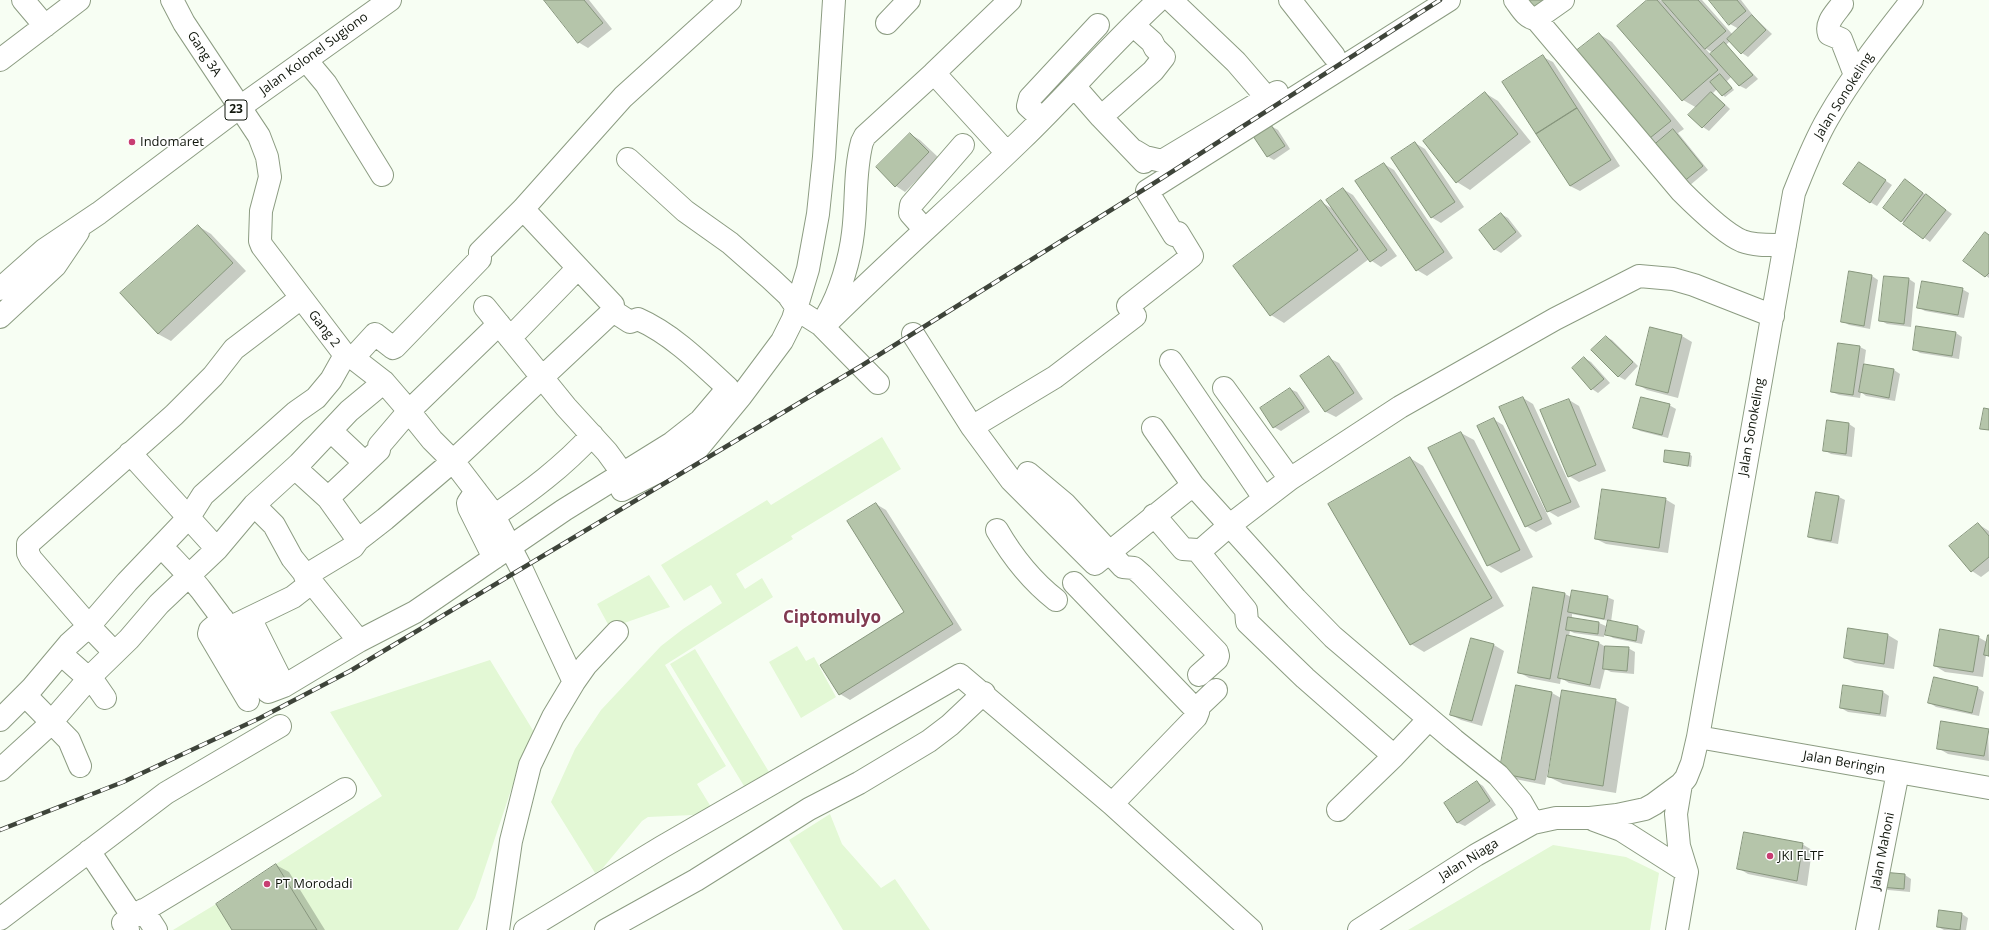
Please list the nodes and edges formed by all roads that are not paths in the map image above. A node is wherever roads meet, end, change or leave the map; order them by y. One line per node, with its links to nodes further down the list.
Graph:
1 (23, 0): 21 (main road)
2 (79, 0): 21 (main road)
3 (172, 0): 29 (main road, Gang 3A)
4 (390, 0): 24 (main road, Jalan Kolonel Sugiono / 23)
5 (730, 0): 38 (main road)
6 (834, 0): 46 (main road)
7 (909, 0): 18 (main road)
8 (1010, 0): 25 (main road)
9 (1290, 0): 22 (main road)
10 (1424, 0): 22 (main road)
11 (1449, 0): 37 (main road)
12 (1515, 0): 17 (main road)
13 (1563, 0): 17 (main road)
14 (1912, 0): 26 (main road, Jalan Sonokeling)
15 (1842, 1): 26 (main road)
16 (1175, 2): 20 (main road); 28 (main road)
17 (1536, 19): 41 (main road)
18 (887, 23)
19 (1098, 25): 31 (main road)
20 (1132, 25): 27 (main road); 30 (main road)
21 (45, 26): 23 (main road)
22 (1334, 56): 28 (main road)
23 (0, 60)
24 (306, 60): 29 (main road, Jalan Kolonel Sugiono / 23); 36 (main road)
25 (934, 72): 34 (main road); 50 (main road)
26 (1855, 75): 41 (main road, Jalan Sonokeling)
27 (1074, 86): 30 (main road); 31 (main road)
28 (1267, 98): 33 (main road)
29 (240, 107): 39 (main road, Jalan Kolonel Sugiono / 23); 44 (main road, Gang 2)
30 (1101, 117): 33 (main road)
31 (1042, 119): 34 (main road)
32 (963, 145): 40 (main road)
33 (1135, 151): 37 (main road)
34 (1007, 153): 40 (main road)
35 (628, 159): 46 (main road)
36 (382, 175)
37 (1161, 183): 60 (main road)
38 (523, 209): 42 (main road); 53 (main road)
39 (84, 223): 43 (main road, Jalan Kolonel Sugiono / 23); 49 (main road, Jalan Kolonel Sugiono / 23)
40 (925, 230): 50 (main road)
41 (1785, 245): 48 (main road, Jalan Sonokeling)
42 (578, 268): 47 (main road); 51 (main road)
43 (0, 290)
44 (300, 298): 53 (main road, Gang 2); 64 (main road)
45 (485, 308): 51 (main road)
46 (796, 308): 50 (main road); 86 (main road)
47 (613, 311): 55 (main road); 69 (main road)
48 (1773, 316): 70 (main road); 112 (main road, Jalan Sonokeling)
49 (0, 317)
50 (822, 326): 57 (main road)
51 (505, 331): 55 (main road); 59 (main road)
52 (913, 334): 60 (main road)
53 (349, 357): 56 (main road, Gang 2); 78 (main road)
54 (1171, 362): 74 (main road)
55 (543, 378): 63 (main road); 65 (main road)
56 (384, 382): 59 (main road, Gang 2); 62 (main road)
57 (878, 383)
58 (1224, 388): 70 (main road)
59 (408, 412): 65 (main road, Gang 2); 66 (main road)
60 (972, 428): 84 (main road)
61 (1153, 428): 71 (main road)
62 (331, 431): 66 (main road); 67 (main road)
63 (592, 435): 69 (main road); 77 (main road)
64 (130, 453): 78 (main road); 93 (main road)
65 (453, 461): 72 (main road, Gang 2); 81 (main road)
66 (365, 463): 73 (main road)
67 (295, 468): 73 (main road); 75 (main road)
68 (1028, 473): 84 (main road)
69 (623, 474): 86 (main road)
70 (1290, 479): 74 (main road)
71 (1193, 485): 76 (main road); 79 (main road)
72 (476, 491): 77 (main road, Gang 2); 86 (main road)
73 (328, 498): 81 (main road)
74 (1264, 498): 79 (main road)
75 (254, 505): 83 (main road); 88 (main road)
76 (1154, 515): 84 (main road); 85 (main road)
77 (494, 516): 86 (main road, Gang 2)
78 (189, 517): 82 (main road); 83 (main road)
79 (1230, 525): 85 (main road); 108 (main road)
80 (998, 530): 90 (main road)
81 (358, 540): 88 (main road)
82 (162, 546): 87 (main road); 93 (main road)
83 (217, 549): 87 (main road)
84 (1109, 552): 98 (main road)
85 (1199, 552): 113 (main road)
86 (506, 554): 95 (main road); 100 (main road)
87 (188, 575): 92 (main road); 96 (main road)
88 (308, 580): 91 (main road); 95 (main road)
89 (1074, 583): 107 (main road)
90 (1056, 600)
91 (250, 618): 92 (main road); 101 (main road)
92 (226, 624): 101 (main road); 106 (main road)
93 (89, 626): 96 (main road); 97 (main road)
94 (617, 632): 100 (main road)
95 (359, 642): 101 (main road)
96 (114, 652): 99 (main road)
97 (61, 654): 99 (main road); 104 (main road)
98 (1199, 675)
99 (88, 679): 105 (main road); 110 (main road)
100 (574, 682): 129 (main road)
101 (284, 686)
102 (1216, 690): 107 (main road)
103 (984, 693): 120 (main road); 130 (main road); 131 (main road)
104 (25, 695): 109 (main road); 110 (main road)
105 (105, 698)
106 (248, 700)
107 (1196, 709): 120 (main road)
108 (1429, 719): 113 (main road); 123 (main road)
109 (0, 720)
110 (52, 721): 114 (main road); 115 (main road)
111 (280, 726): 124 (main road)
112 (1698, 737): 116 (main road, Jalan Beringin); 117 (main road, Jalan Sonokeling)
113 (1394, 756): 121 (main road)
114 (80, 766)
115 (0, 770)
116 (1898, 772): 118 (main road, Jalan Beringin); 135 (main road, Jalan Mahoni)
117 (1682, 784): 122 (main road); 125 (main road, Jalan Sonokeling)
118 (1989, 788)
119 (345, 789): 127 (main road)
120 (1112, 804): 132 (main road)
121 (1338, 810)
122 (1590, 818): 123 (main road, Jalan Niaga); 125 (main road)
123 (1533, 823): 133 (main road, Jalan Niaga)
124 (89, 850): 126 (main road); 127 (main road)
125 (1687, 872): 134 (main road)
126 (0, 919)
127 (135, 919): 128 (main road)
128 (156, 930)
129 (498, 930)
130 (525, 930)
131 (606, 930)
132 (1252, 930)
133 (1359, 930)
134 (1677, 930)
135 (1868, 930)

